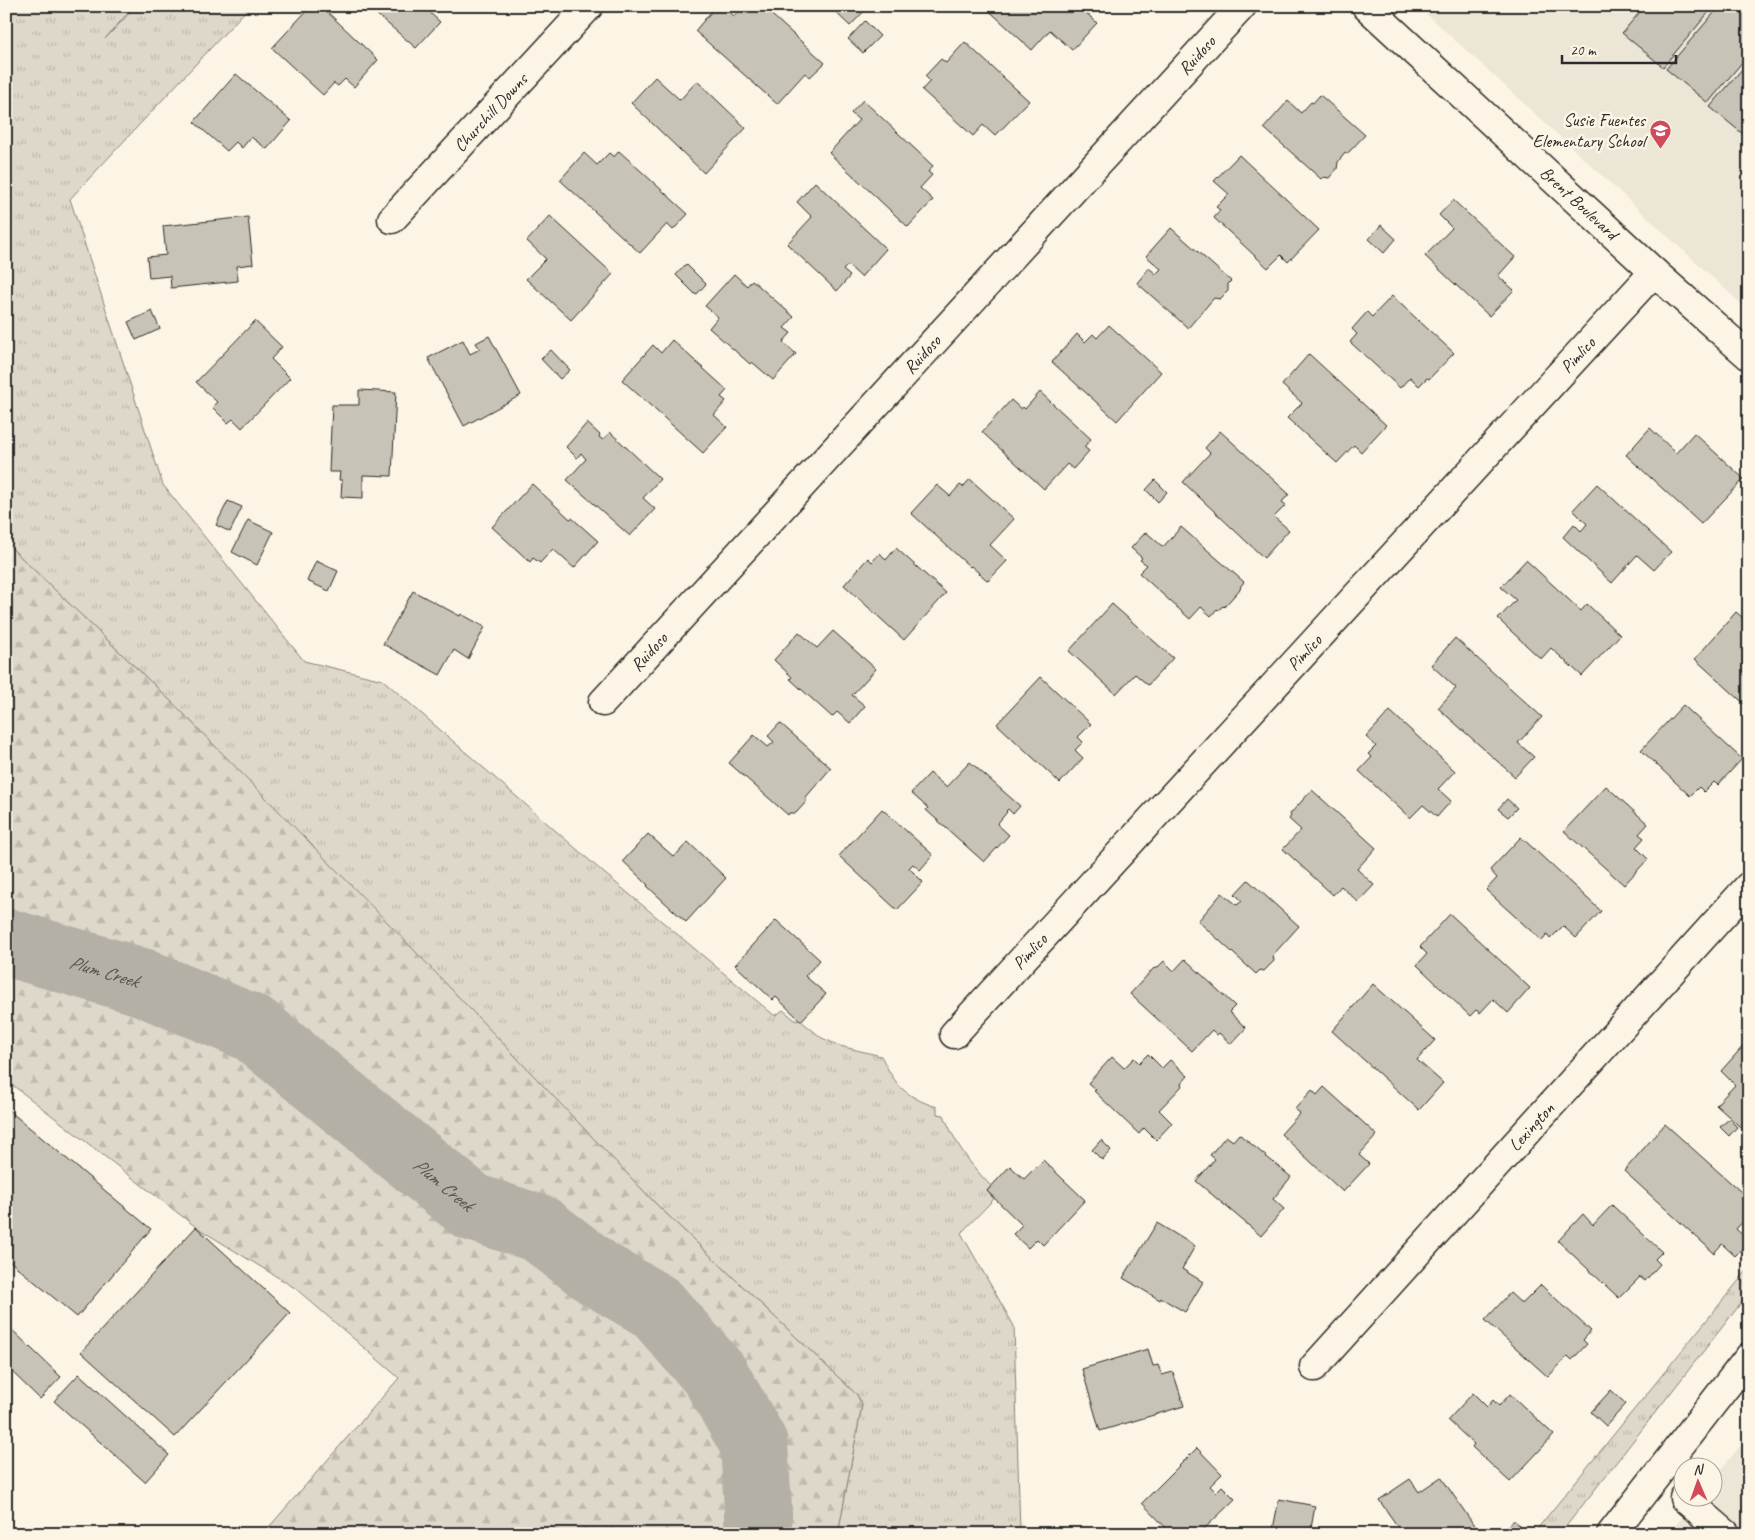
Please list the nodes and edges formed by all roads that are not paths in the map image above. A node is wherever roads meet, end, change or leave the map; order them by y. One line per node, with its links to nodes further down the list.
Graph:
1 (589, 6): 4 (street, Churchill Downs)
2 (1242, 6): 7 (street, Ruidoso)
3 (1366, 6): 5 (street, Brent Boulevard)
4 (392, 219)
5 (1654, 272): 6 (street, Brent Boulevard); 9 (street, Pimlico)
6 (1749, 356)
7 (603, 702)
8 (1749, 886): 11 (street, Lexington)
9 (954, 1034)
10 (1749, 1357): 12 (street)
11 (1314, 1367)
12 (1657, 1474): 13 (street); 15 (street)
13 (1672, 1487)
14 (1696, 1508): 16 (street)
15 (1611, 1534)
16 (1726, 1534)

